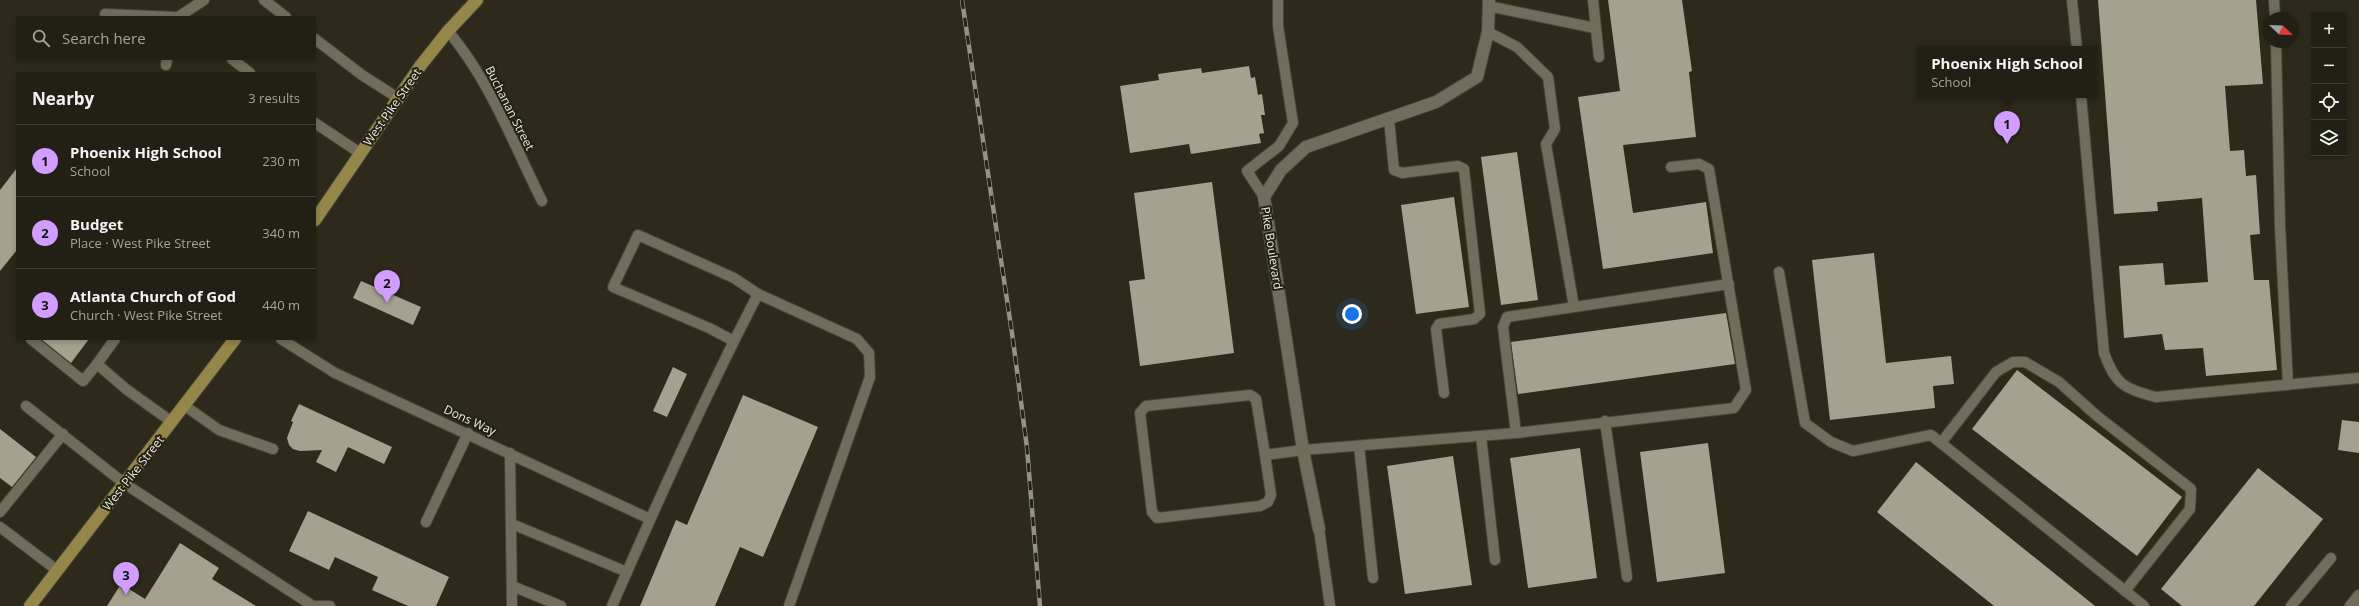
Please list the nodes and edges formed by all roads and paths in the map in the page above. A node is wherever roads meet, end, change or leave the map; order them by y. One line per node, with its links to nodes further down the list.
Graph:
1 (204, 0): 12 (lane)
2 (264, 0): 13 (lane)
3 (477, 0): 15 (main road, West Pike Street)
4 (1278, 0): 29 (lane)
5 (1593, 0): 14 (lane)
6 (2072, 0): 18 (lane)
7 (2274, 0): 9 (lane)
8 (1488, 3): 14 (lane); 16 (street, Pike Boulevard)
9 (2275, 12)
10 (105, 14): 11 (lane)
11 (151, 16)
12 (180, 16)
13 (285, 16)
14 (1595, 28): 20 (lane)
15 (448, 31): 23 (main road, West Pike Street); 30 (lane, Buchanan Street)
16 (1488, 32): 25 (street, Pike Boulevard); 35 (lane)
17 (316, 40): 23 (lane)
18 (2077, 46)
19 (2276, 48): 43 (lane)
20 (1599, 57)
21 (233, 60): 22 (lane)
22 (249, 72)
23 (398, 98): 27 (main road, West Pike Street)
24 (2081, 98): 43 (lane)
25 (1389, 119): 29 (street, Pike Boulevard); 44 (lane)
26 (316, 124): 27 (lane)
27 (360, 153): 31 (main road, West Pike Street)
28 (1671, 167): 33 (lane)
29 (1264, 197): 56 (street, Pike Boulevard)
30 (542, 201)
31 (316, 219)
32 (1778, 272): 53 (lane)
33 (1729, 284): 35 (lane); 47 (lane)
34 (758, 294): 40 (lane); 40 (lane); 81 (lane)
35 (1574, 307): 50 (lane)
36 (32, 340): 41 (lane)
37 (114, 340): 41 (lane)
38 (234, 340): 46 (main road, West Pike Street)
39 (283, 340): 49 (lane, Dons Way)
40 (734, 341): 61 (lane)
41 (97, 364): 48 (lane)
42 (2359, 378): 43 (lane)
43 (2288, 385)
44 (1444, 393)
45 (26, 406): 51 (lane)
46 (185, 406): 48 (main road, West Pike Street); 55 (lane)
47 (1605, 421): 50 (lane); 70 (lane)
48 (172, 422): 59 (main road, West Pike Street)
49 (468, 433): 57 (lane, Dons Way); 62 (lane)
50 (1516, 433): 52 (lane)
51 (63, 434): 59 (lane); 60 (lane)
52 (1481, 436): 54 (lane); 67 (lane)
53 (1941, 443): 73 (lane); 73 (lane)
54 (1359, 446): 56 (lane); 71 (lane)
55 (273, 449)
56 (1303, 450): 58 (lane); 65 (street, Pike Boulevard)
57 (510, 453): 61 (lane, Dons Way); 63 (lane)
58 (1265, 455): 58 (lane)
59 (125, 484): 68 (main road, West Pike Street); 76 (lane)
60 (0, 512)
61 (650, 519): 69 (lane)
62 (426, 522)
63 (512, 524): 69 (lane); 72 (lane)
64 (0, 527): 68 (lane)
65 (1319, 529): 82 (lane)
66 (2331, 558): 84 (lane)
67 (1495, 560)
68 (58, 571): 75 (main road, West Pike Street)
69 (627, 572): 80 (lane)
70 (1627, 577)
71 (1373, 578)
72 (512, 586): 78 (lane); 79 (lane)
73 (2125, 591): 83 (lane)
74 (2359, 596): 85 (street)
75 (30, 606)
76 (313, 606): 77 (lane)
77 (330, 606)
78 (512, 606)
79 (561, 606)
80 (612, 606)
81 (789, 606)
82 (1330, 606)
83 (2144, 606)
84 (2291, 606)
85 (2351, 606)

